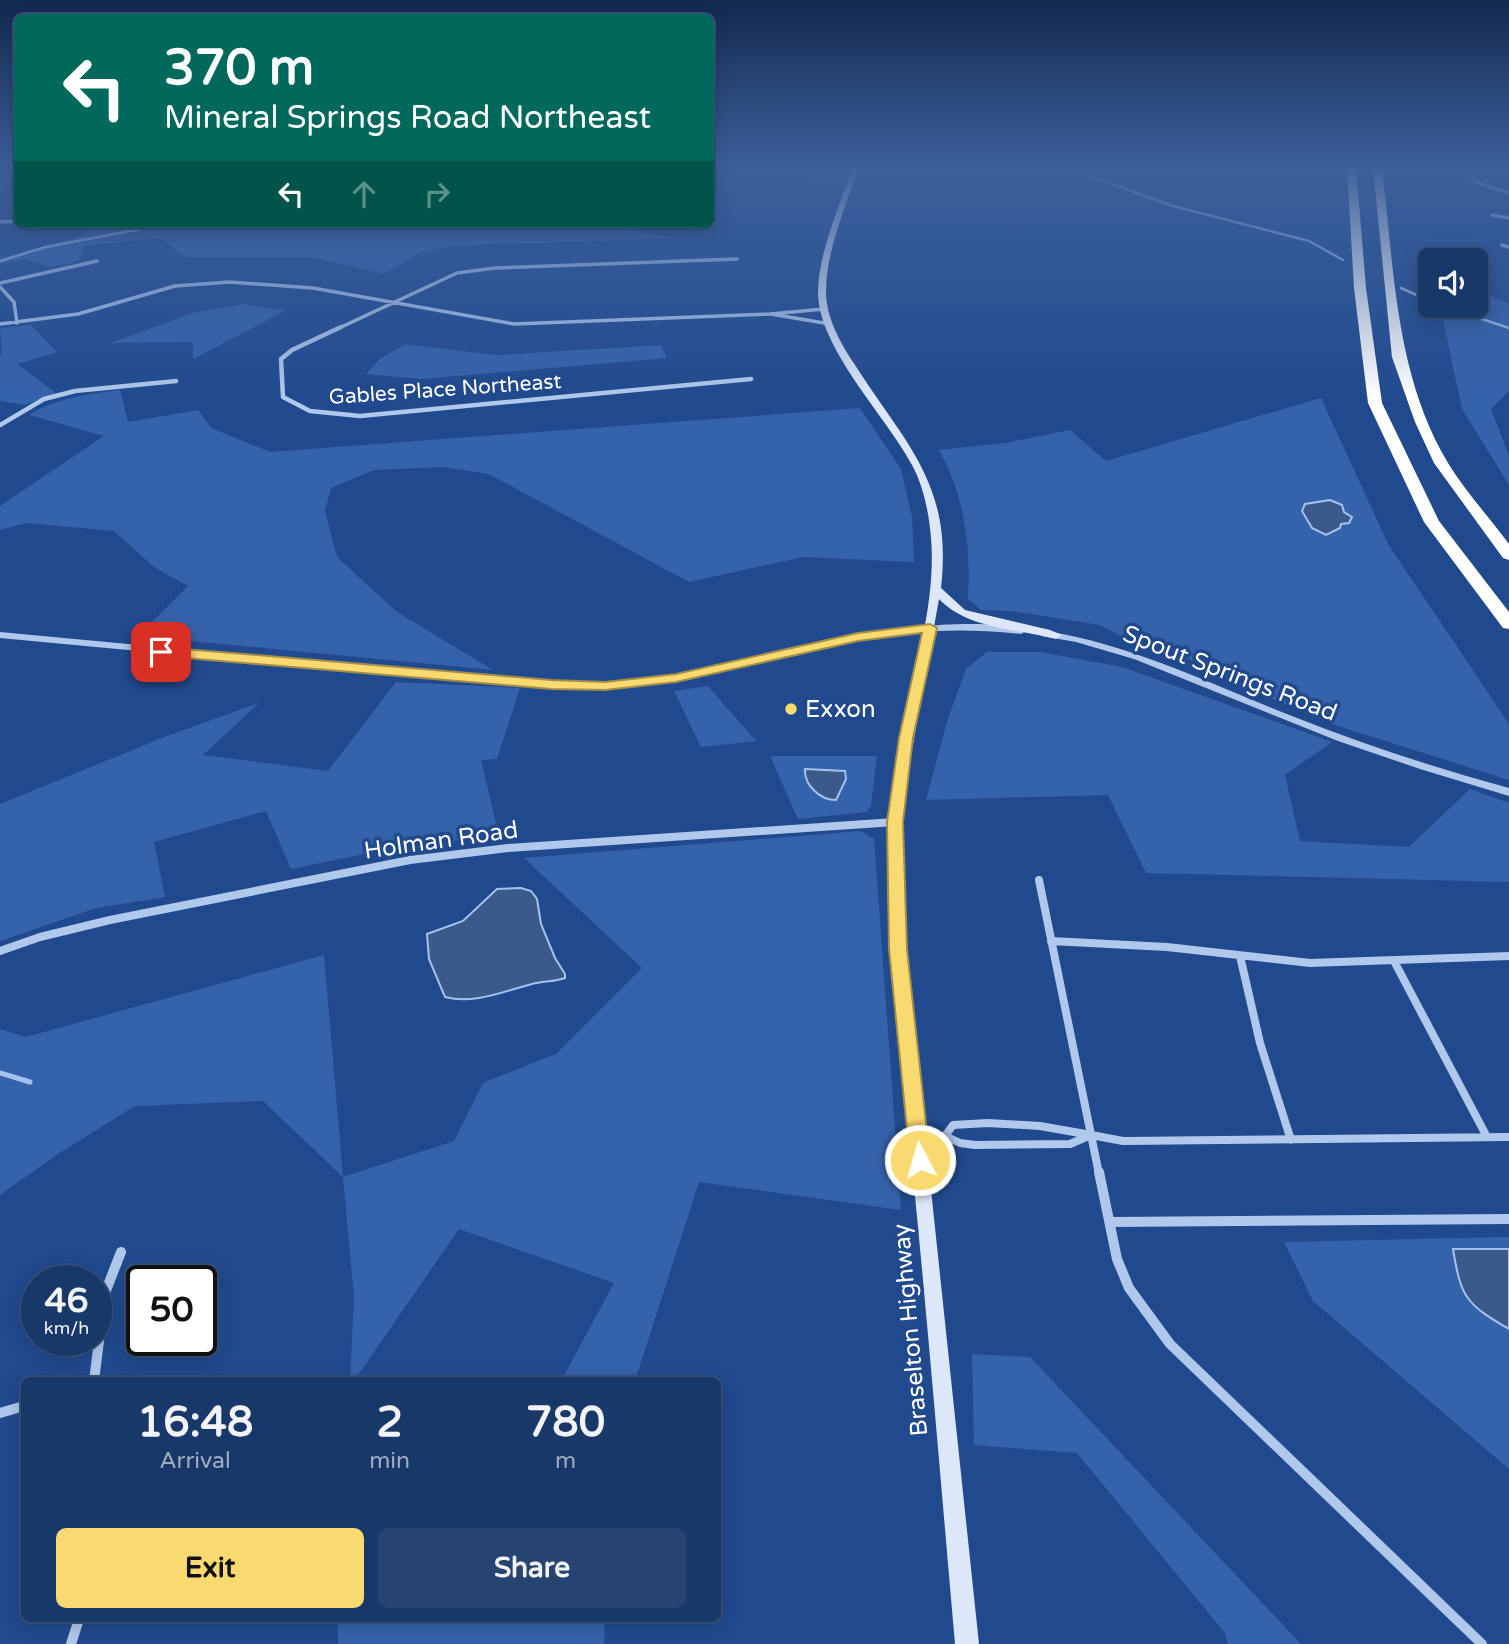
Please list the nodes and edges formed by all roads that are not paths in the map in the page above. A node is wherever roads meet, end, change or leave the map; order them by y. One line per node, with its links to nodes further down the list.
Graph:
1 (833, 245): 10 (main road, Braselton Highway)
2 (1357, 245): 20 (highway)
3 (1386, 245): 18 (highway)
4 (1502, 246): 5 (street)
5 (1509, 247)
6 (737, 258): 9 (street, Gables Place Northeast)
7 (97, 261): 8 (street)
8 (0, 285): 12 (street)
9 (392, 302): 11 (street); 12 (street); 15 (street, Gables Place Northeast)
10 (824, 309): 11 (street); 14 (main road, Braselton Highway)
11 (770, 314): 14 (street)
12 (17, 323): 13 (street)
13 (0, 324)
14 (830, 324): 19 (main road, Braselton Highway)
15 (751, 379)
16 (176, 381): 17 (street)
17 (0, 425)
18 (1509, 555)
19 (934, 588): 21 (main road, Braselton Highway); 23 (main road)
20 (1509, 624)
21 (930, 628): 22 (street, Spout Springs Road); 23 (street, Spout Springs Road); 25 (main road, Braselton Highway)
22 (0, 635)
23 (1056, 635): 24 (street, Spout Springs Road)
24 (1509, 792)
25 (895, 822): 28 (street, Holman Road); 33 (main road, Braselton Highway)
26 (1039, 880): 27 (street)
27 (1051, 940): 29 (street); 32 (street)
28 (0, 951)
29 (1240, 956): 31 (street); 37 (street)
30 (1509, 956): 31 (street)
31 (1394, 961): 35 (street)
32 (1091, 1135): 34 (street); 34 (street); 37 (street); 39 (street)
33 (918, 1136): 34 (street); 46 (main road, Braselton Highway)
34 (945, 1136)
35 (1487, 1137): 36 (street); 37 (street)
36 (1509, 1137)
37 (1292, 1140)
38 (1509, 1219): 39 (street)
39 (1110, 1222): 47 (street)
40 (121, 1252): 41 (street)
41 (94, 1377)
42 (21, 1407): 43 (street)
43 (0, 1413)
44 (78, 1622): 45 (street)
45 (71, 1644)
46 (967, 1644)
47 (1482, 1644)

